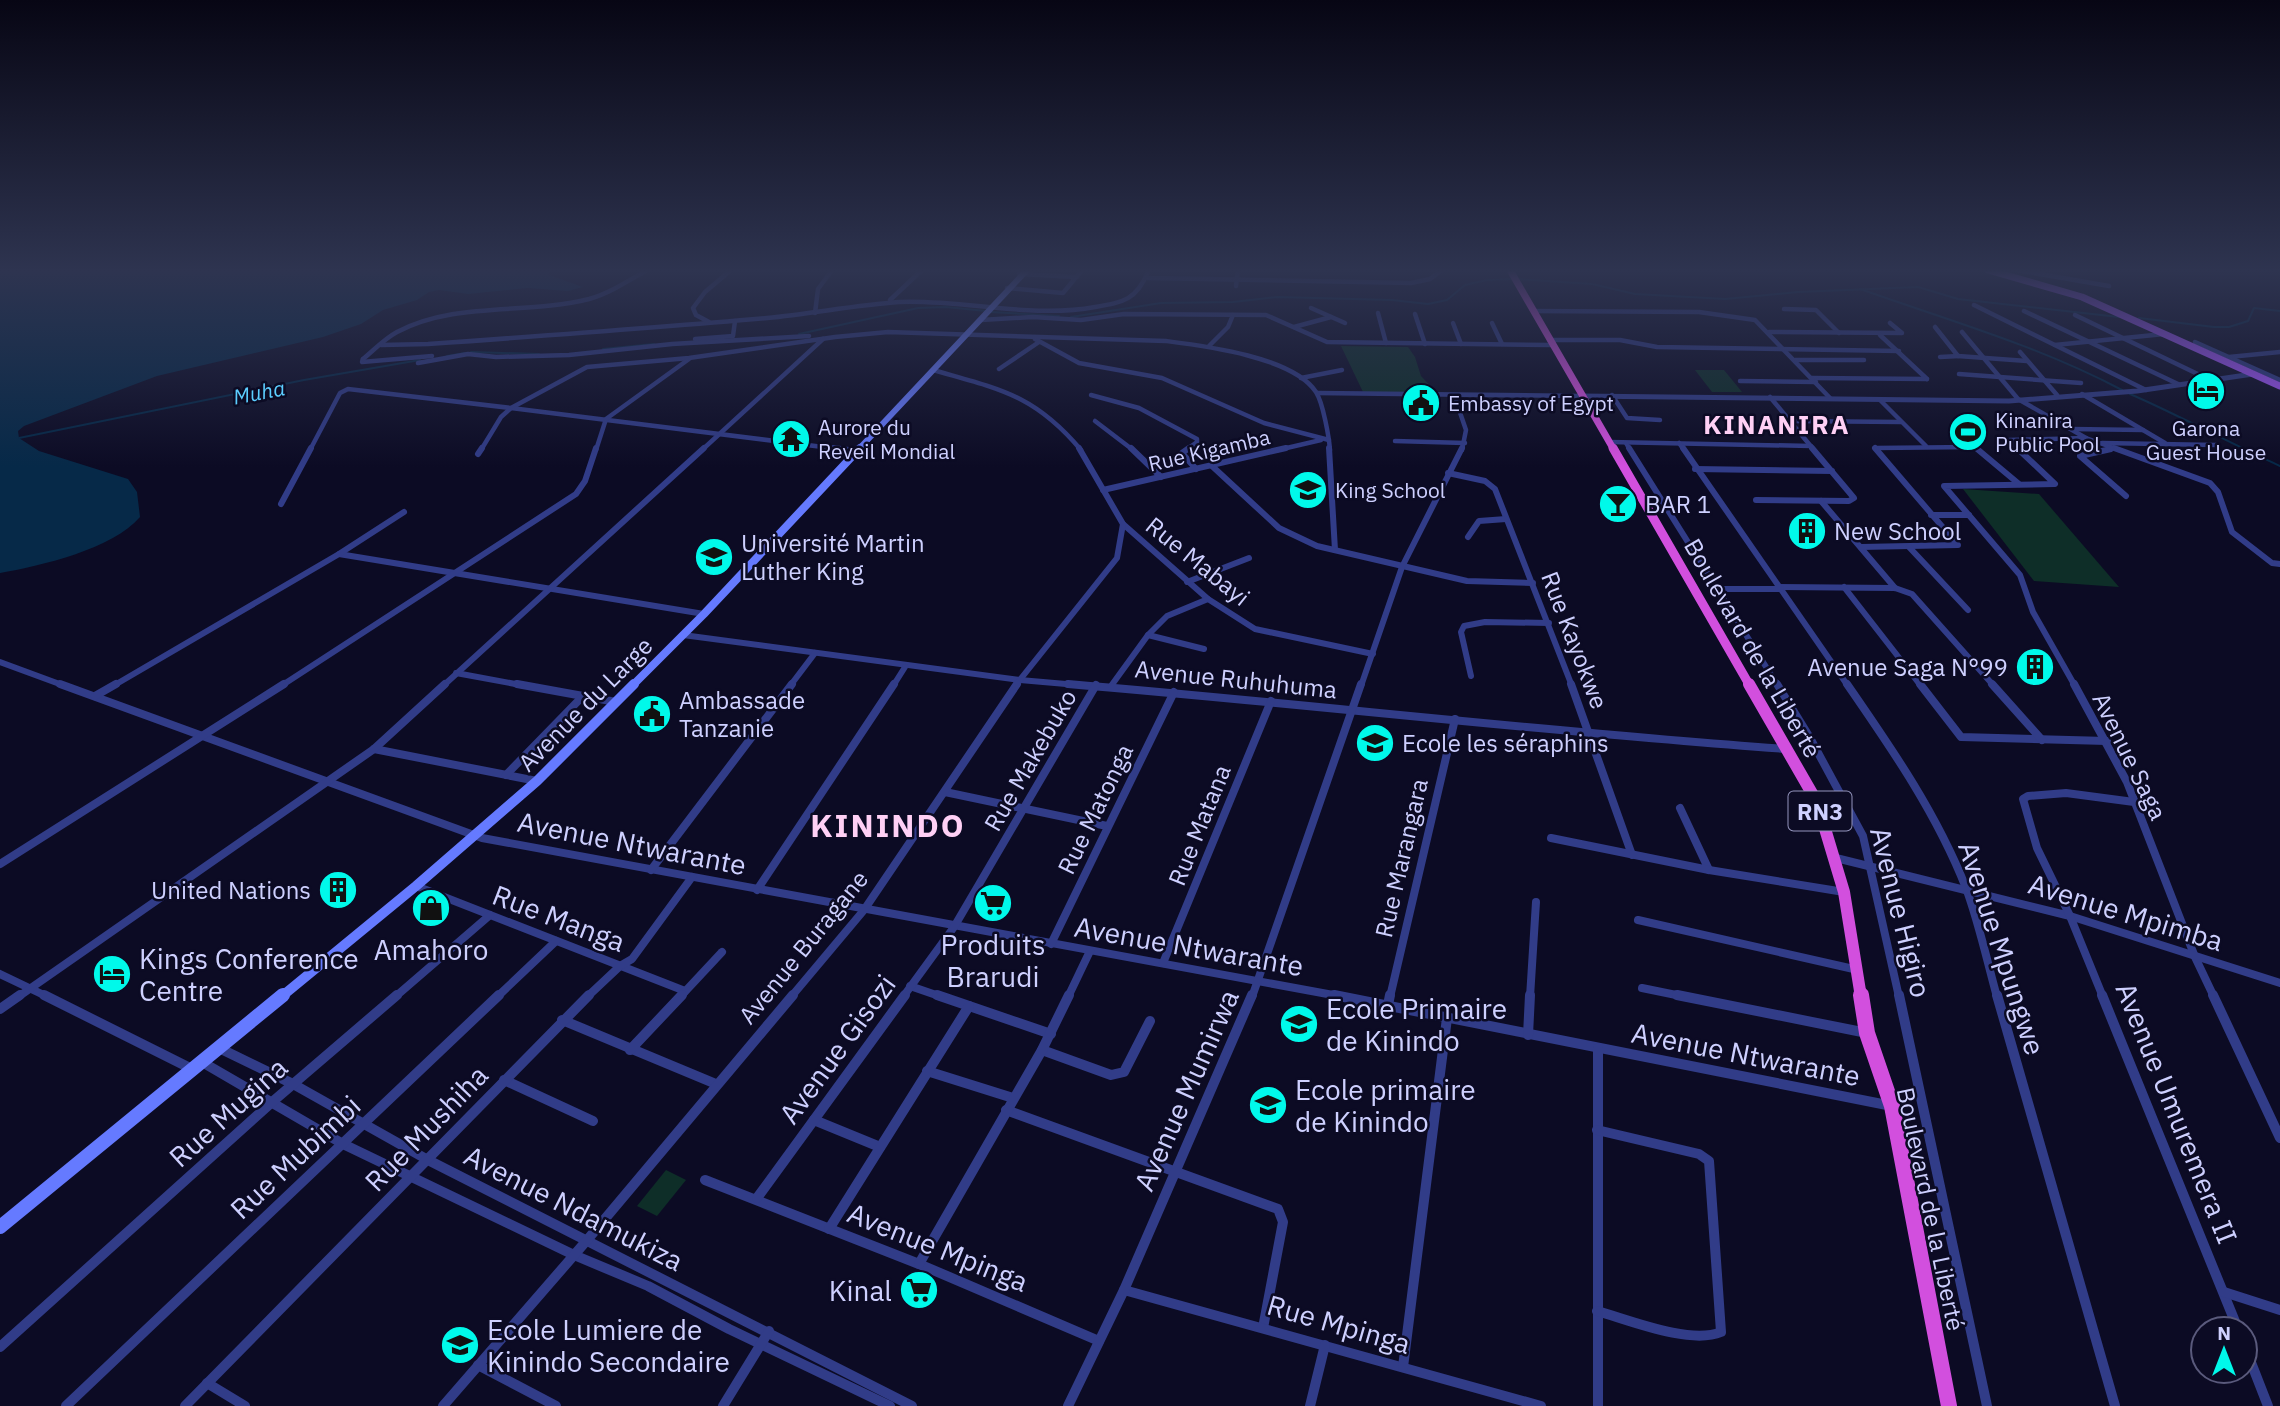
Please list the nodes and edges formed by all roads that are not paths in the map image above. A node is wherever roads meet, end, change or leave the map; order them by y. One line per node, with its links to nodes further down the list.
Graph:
1 (393, 336): 33 (street)
2 (540, 336): 33 (street)
3 (734, 336): 33 (street)
4 (851, 336): 23 (street)
5 (966, 336): 50 (main road, Avenue du Large)
6 (999, 336): 25 (street)
7 (1219, 336): 35 (street)
8 (1311, 336): 29 (street)
9 (1385, 336): 29 (street)
10 (1421, 336): 30 (street)
11 (1458, 336): 31 (street)
12 (1498, 336): 32 (street)
13 (1547, 336): 27 (highway, Boulevard de la Liberté / RN3)
14 (1772, 336): 36 (street)
15 (1881, 336): 37 (street)
16 (1942, 336): 40 (street)
17 (1965, 336): 44 (street)
18 (2036, 336): 34 (street)
19 (2077, 336): 26 (street)
20 (2118, 336): 24 (street)
21 (2147, 336): 24 (street)
22 (2168, 336): 53 (main road)
23 (823, 338): 43 (street); 48 (street); 85 (street)
24 (2123, 338): 26 (street); 58 (street)
25 (1036, 340): 35 (street); 49 (street); 88 (street)
26 (2088, 341): 34 (street); 63 (street)
27 (1550, 342): 32 (street); 36 (street); 72 (highway, Boulevard de la Liberté / RN3)
28 (2195, 342): 42 (street)
29 (1387, 343): 30 (street)
30 (1424, 344): 31 (street)
31 (1461, 344): 32 (street)
32 (1502, 344)
33 (381, 345)
34 (2055, 345): 65 (street)
35 (1209, 346): 57 (street)
36 (1785, 350): 37 (street); 45 (street)
37 (1899, 351): 59 (street)
38 (2020, 352): 47 (street)
39 (2280, 352): 42 (street)
40 (1958, 356): 41 (street); 44 (street)
41 (1940, 357)
42 (2228, 357): 54 (street)
43 (689, 358): 77 (street); 78 (street)
44 (1983, 358): 47 (street); 55 (street)
45 (1795, 360): 46 (street); 59 (street)
46 (1864, 360)
47 (2027, 361): 60 (street)
48 (418, 363)
49 (999, 369)
50 (933, 370): 101 (main road, Avenue du Large); 110 (street)
51 (1342, 370): 57 (street)
52 (1958, 374): 55 (street)
53 (2257, 376): 54 (street); 58 (street); 64 (main road)
54 (2271, 376): 56 (street)
55 (1999, 377): 60 (street); 75 (street)
56 (2280, 377)
57 (1301, 378): 66 (street)
58 (2208, 379): 63 (street)
59 (1814, 380): 61 (street); 74 (street)
60 (2045, 380): 62 (street); 71 (street)
61 (1740, 381)
62 (2081, 383)
63 (2178, 384): 65 (street)
64 (2280, 386)
65 (2146, 390): 67 (street)
66 (1317, 393): 69 (street); 88 (street)
67 (2081, 394): 71 (street); 84 (street)
68 (1091, 395): 105 (street)
69 (1454, 395): 72 (street); 91 (street)
70 (1612, 395): 72 (street); 73 (street); 79 (street)
71 (2057, 395): 75 (street)
72 (1581, 396): 90 (highway, Boulevard de la Liberté / RN3)
73 (1770, 397): 74 (street); 81 (street)
74 (1830, 398): 76 (street)
75 (2018, 399): 76 (street); 83 (street)
76 (1880, 400): 82 (street)
77 (511, 408): 78 (street); 102 (street); 114 (street)
78 (606, 419): 85 (street); 128 (street)
79 (1660, 420)
80 (1095, 421): 108 (street)
81 (1790, 421): 82 (street); 97 (street)
82 (1901, 422): 98 (street)
83 (2070, 429): 84 (street); 87 (street)
84 (2144, 430): 95 (street)
85 (719, 433): 101 (street); 132 (street)
86 (1958, 435): 99 (street)
87 (2086, 438): 94 (street); 109 (street)
88 (1326, 440): 103 (street, Rue Kigamba); 123 (street)
89 (1395, 442): 91 (street)
90 (1610, 442): 92 (street); 164 (highway, Boulevard de la Liberté / RN3)
91 (1465, 443): 107 (street, Avenue Mumirwa)
92 (1626, 443): 93 (street); 135 (street, Avenue Higiro)
93 (1679, 443): 97 (street); 104 (street, Avenue Mpungwe)
94 (2097, 443): 95 (street); 100 (street)
95 (2166, 443): 96 (street)
96 (2216, 445)
97 (1811, 446): 106 (street)
98 (1926, 446): 99 (street); 116 (street)
99 (1972, 447): 109 (street)
100 (2111, 449): 111 (street); 126 (street)
101 (857, 451): 138 (main road, Avenue du Large)
102 (478, 454)
103 (1212, 466): 105 (street, Rue Kigamba); 123 (street)
104 (1695, 469): 106 (street); 133 (street, Avenue Mpungwe)
105 (1196, 470): 108 (street, Rue Kigamba)
106 (1832, 471): 113 (street)
107 (1448, 473): 118 (street, Rue Kayokwe); 127 (street, Avenue Mumirwa)
108 (1161, 477): 110 (street, Rue Kigamba)
109 (2021, 484): 117 (street, Avenue Saga)
110 (1103, 490): 119 (street)
111 (2126, 496)
112 (1756, 500): 113 (street)
113 (1821, 501): 121 (street)
114 (281, 505)
115 (404, 512): 124 (street)
116 (1931, 515): 117 (street); 122 (street)
117 (1969, 515): 162 (street, Avenue Saga)
118 (1506, 519): 120 (street); 130 (street, Rue Kayokwe)
119 (1123, 524): 129 (street, Rue Mabayi); 149 (street, Avenue Buragane)
120 (1468, 537)
121 (1861, 547): 122 (street); 134 (street)
122 (1909, 547): 137 (street)
123 (1335, 550): 127 (street)
124 (340, 554): 128 (street); 153 (street)
125 (1249, 558): 129 (street)
126 (2280, 564)
127 (1402, 567): 130 (street); 144 (street, Avenue Mumirwa)
128 (457, 573): 132 (street); 160 (street)
129 (1187, 582): 136 (street, Rue Mabayi)
130 (1532, 583): 139 (street, Rue Kayokwe)
131 (1844, 587): 133 (street); 134 (street); 161 (street)
132 (549, 588): 138 (street); 147 (street)
133 (1780, 588): 135 (street); 183 (street, Avenue Mpungwe)
134 (1895, 588): 161 (street)
135 (1716, 589): 178 (street, Avenue Higiro)
136 (1208, 599): 141 (street); 144 (street, Rue Mabayi)
137 (1968, 610)
138 (704, 614): 140 (main road, Avenue du Large)
139 (1549, 623): 148 (street); 159 (street, Rue Kayokwe)
140 (683, 635): 143 (street, Avenue Ruhuhuma); 156 (main road, Avenue du Large)
141 (1148, 635): 142 (street); 151 (street)
142 (1204, 649)
143 (815, 653): 146 (street, Avenue Ruhuhuma); 179 (street)
144 (1373, 654): 157 (street, Avenue Mumirwa)
145 (0, 662): 153 (street, Avenue Ntwarante)
146 (905, 667): 149 (street, Avenue Ruhuhuma); 184 (street)
147 (456, 673): 154 (street); 163 (street)
148 (1471, 676)
149 (1020, 680): 150 (street, Avenue Ruhuhuma); 168 (street, Avenue Buragane)
150 (1096, 685): 151 (street, Avenue Ruhuhuma); 171 (street, Rue Makebuko)
151 (1111, 686): 152 (street, Avenue Ruhuhuma)
152 (1174, 692): 155 (street, Avenue Ruhuhuma); 172 (street, Rue Matonga)
153 (95, 696): 160 (street, Avenue Ntwarante)
154 (583, 697): 156 (street); 165 (street)
155 (1271, 701): 157 (street, Avenue Ruhuhuma); 197 (street, Rue Matana)
156 (617, 702): 166 (main road, Avenue du Large)
157 (1353, 710): 158 (street, Avenue Ruhuhuma); 201 (street, Avenue Mumirwa)
158 (1455, 719): 159 (street, Avenue Ruhuhuma); 207 (street, Rue Marangara)
159 (1591, 735): 164 (street, Avenue Ruhuhuma); 175 (street, Rue Kayokwe)
160 (200, 736): 167 (street, Avenue Ntwarante); 177 (street)
161 (2042, 740): 162 (street)
162 (2107, 741): 169 (street, Avenue Saga)
163 (374, 749): 165 (street); 167 (street)
164 (1787, 749): 176 (highway, Boulevard de la Liberté / RN3)
165 (506, 775): 166 (street)
166 (537, 781): 173 (main road, Avenue du Large)
167 (327, 783): 173 (street, Avenue Ntwarante); 205 (street)
168 (946, 792): 171 (street); 187 (street, Avenue Buragane)
169 (2134, 802): 189 (street, Avenue Umuremera II); 196 (street, Avenue Saga)
170 (1680, 808): 180 (street)
171 (1024, 809): 172 (street); 191 (street, Rue Makebuko)
172 (1107, 826): 193 (street, Rue Matonga)
173 (476, 836): 179 (street, Avenue Ntwarante); 182 (main road, Avenue du Large)
174 (1551, 838): 175 (street)
175 (1632, 855): 180 (street)
176 (1836, 858): 178 (street, Avenue Mpimba); 185 (highway, Boulevard de la Liberté / RN3)
177 (0, 864)
178 (1871, 867): 183 (street, Avenue Mpimba); 274 (street, Avenue Higiro)
179 (651, 870): 181 (street, Avenue Ntwarante)
180 (1709, 870): 185 (street)
181 (692, 877): 184 (street, Avenue Ntwarante); 198 (street, Rue Mushiha)
182 (416, 886): 188 (street, Rue Manga); 216 (main road, Avenue du Large)
183 (1966, 889): 189 (street, Avenue Mpimba); 275 (street, Avenue Mpungwe)
184 (757, 890): 187 (street, Avenue Ntwarante)
185 (1844, 891): 199 (highway, Boulevard de la Liberté / RN3)
186 (1536, 902): 215 (street)
187 (864, 910): 191 (street, Avenue Ntwarante); 224 (street, Avenue Buragane)
188 (490, 915): 192 (street, Rue Manga); 223 (street, Rue Mugina)
189 (2070, 916): 196 (street, Avenue Mpimba); 247 (street, Avenue Umuremera II)
190 (1638, 920): 199 (street)
191 (954, 927): 193 (street, Avenue Ntwarante); 203 (street, Avenue Gisozi)
192 (556, 941): 198 (street, Rue Manga); 231 (street, Rue Mubimbi)
193 (1051, 944): 195 (street, Avenue Ntwarante)
194 (722, 951): 206 (street)
195 (1090, 951): 197 (street, Avenue Ntwarante); 214 (street)
196 (2195, 957): 202 (street, Avenue Mpimba); 233 (street, Avenue Saga)
197 (1163, 963): 201 (street, Avenue Ntwarante)
198 (620, 967): 206 (street, Rue Manga); 211 (street, Rue Mushiha)
199 (1858, 970): 213 (highway, Boulevard de la Liberté / RN3)
200 (0, 974): 205 (street)
201 (1258, 982): 207 (street, Avenue Ntwarante); 237 (street, Avenue Mumirwa)
202 (2280, 983)
203 (910, 986): 208 (street); 230 (street, Avenue Gisozi)
204 (1642, 988): 213 (street)
205 (30, 989): 209 (street); 220 (street)
206 (685, 991): 218 (street)
207 (1388, 1005): 210 (street, Avenue Ntwarante)
208 (969, 1006): 214 (street); 221 (street)
209 (0, 1009)
210 (1447, 1018): 215 (street, Avenue Ntwarante); 258 (street)
211 (562, 1020): 218 (street); 222 (street, Rue Mushiha)
212 (1150, 1021): 219 (street)
213 (1867, 1033): 227 (highway, Boulevard de la Liberté / RN3)
214 (1051, 1034): 219 (street)
215 (1528, 1035): 217 (street, Avenue Ntwarante)
216 (218, 1048): 220 (main road, Avenue du Large); 223 (street, Avenue Ndamukiza)
217 (1598, 1048): 227 (street, Avenue Ntwarante); 232 (street)
218 (630, 1050): 224 (street)
219 (1042, 1050): 225 (street)
220 (196, 1065): 226 (street, Avenue Ndamukiza); 241 (main road, Avenue du Large)
221 (927, 1071): 225 (street); 235 (street)
222 (504, 1080): 229 (street); 236 (street, Rue Mushiha)
223 (293, 1084): 226 (street, Rue Mugina); 231 (street, Avenue Ndamukiza)
224 (716, 1084): 243 (street, Avenue Buragane)
225 (1013, 1098): 228 (street)
226 (271, 1103): 234 (street, Avenue Ndamukiza); 256 (street, Rue Mugina)
227 (1892, 1107): 273 (highway, Boulevard de la Liberté / RN3)
228 (1006, 1110): 237 (street); 245 (street)
229 (593, 1121)
230 (814, 1121): 235 (street); 240 (street, Avenue Gisozi)
231 (362, 1125): 234 (street, Rue Mubimbi); 236 (street, Avenue Ndamukiza)
232 (1597, 1130): 249 (street); 249 (street)
233 (2280, 1138)
234 (343, 1144): 238 (street, Avenue Ndamukiza); 261 (street, Rue Mubimbi)
235 (880, 1147): 242 (street)
236 (428, 1160): 238 (street, Rue Mushiha); 243 (street, Avenue Ndamukiza)
237 (1175, 1173): 246 (street, Avenue Mumirwa); 251 (street)
238 (412, 1175): 244 (street, Avenue Ndamukiza); 259 (street, Rue Mushiha)
239 (705, 1180): 240 (street, Avenue Mpinga)
240 (757, 1198): 242 (street, Avenue Mpinga)
241 (0, 1227)
242 (829, 1229): 245 (street, Avenue Mpinga)
243 (588, 1239): 244 (street, Avenue Buragane); 252 (street, Avenue Ndamukiza)
244 (574, 1255): 254 (street, Avenue Ndamukiza); 257 (street, Avenue Buragane)
245 (919, 1264): 253 (street, Avenue Mpinga)
246 (1124, 1290): 251 (street, Rue Mpinga); 253 (street, Avenue Mumirwa)
247 (2224, 1292): 248 (street); 250 (street, Avenue Umuremera II)
248 (2280, 1310)
249 (1597, 1311): 272 (street)
250 (2233, 1315)
251 (1263, 1328): 255 (street, Rue Mpinga)
252 (769, 1331): 254 (street); 268 (street, Avenue Ndamukiza)
253 (1099, 1341): 269 (street, Avenue Mumirwa)
254 (761, 1343): 266 (street); 267 (street, Avenue Ndamukiza)
255 (1325, 1345): 258 (street, Rue Mpinga); 270 (street)
256 (0, 1347)
257 (478, 1365): 264 (street, Avenue Buragane); 265 (street)
258 (1403, 1367): 271 (street, Rue Mpinga)
259 (207, 1383): 262 (street, Rue Mushiha); 263 (street)
260 (2259, 1383): 276 (street)
261 (66, 1406)
262 (185, 1406)
263 (245, 1406)
264 (443, 1406)
265 (556, 1406)
266 (723, 1406)
267 (890, 1406)
268 (912, 1406)
269 (1068, 1406)
270 (1310, 1406)
271 (1541, 1406)
272 (1598, 1406)
273 (1949, 1406)
274 (1987, 1406)
275 (2115, 1406)
276 (2268, 1406)

